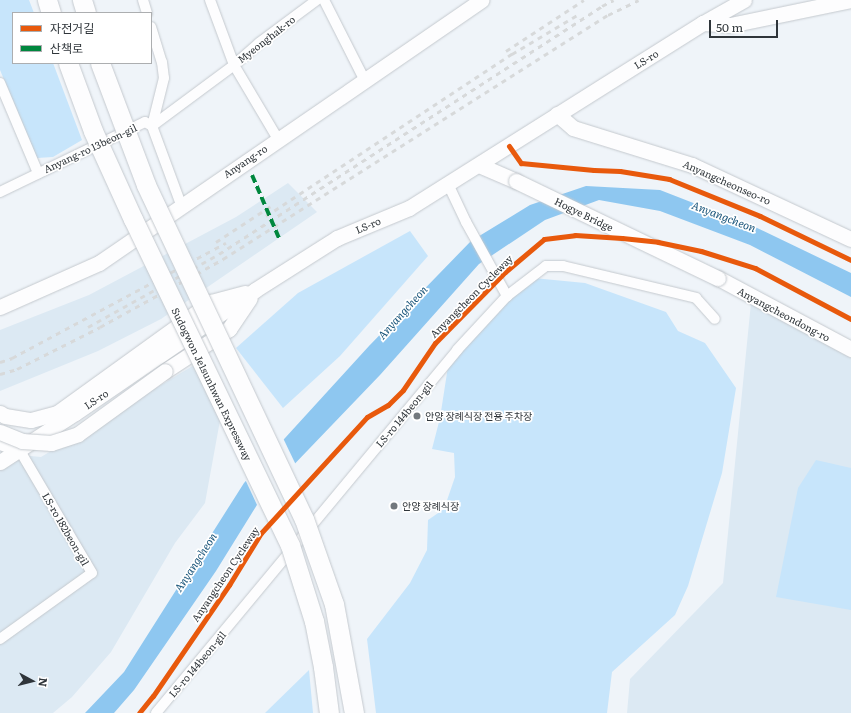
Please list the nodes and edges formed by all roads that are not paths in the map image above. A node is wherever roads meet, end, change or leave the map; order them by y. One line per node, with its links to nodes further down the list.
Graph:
1 (47, 0): 10 (highway)
2 (82, 0): 11 (highway)
3 (143, 0): 12 (street)
4 (210, 0): 17 (street)
5 (317, 0): 17 (street, Myeonghak-ro)
6 (324, 0): 18 (street)
7 (481, 0): 18 (street, Anyang-ro)
8 (744, 0): 13 (street, LS-ro)
9 (851, 0): 13 (street)
10 (51, 12)
11 (86, 12)
12 (147, 12)
13 (703, 23): 20 (street, LS-ro)
14 (152, 30): 21 (street)
15 (68, 64): 42 (highway, Sudogwon Je1sunhwan Expressway, bridge)
16 (100, 64): 43 (highway, bridge)
17 (234, 64): 21 (street, Myeonghak-ro); 22 (street, Myeonghak-ro)
18 (364, 79): 22 (street, Anyang-ro)
19 (0, 85): 24 (street, Anyang-ro 13beon-gil)
20 (557, 114): 23 (street, LS-ro); 28 (street, Anyangcheonseo-ro)
21 (152, 126): 24 (street, Anyang-ro 13beon-gil); 27 (street, Anyang-ro 13beon-gil)
22 (278, 139): 27 (street, Anyang-ro)
23 (479, 165): 25 (street, LS-ro); 29 (street, Hogye Bridge, bridge)
24 (38, 173): 26 (street, Anyang-ro 13beon-gil)
25 (448, 184): 30 (street, LS-ro); 31 (street)
26 (0, 192)
27 (182, 207): 32 (street, Anyang-ro)
28 (851, 239)
29 (718, 278): 34 (street, Anyangcheondong-ro)
30 (255, 290): 35 (street); 36 (street, bridge); 38 (street, LS-ro)
31 (504, 291): 33 (street, LS-ro 144beon-gil); 41 (street, LS-ro 144beon-gil)
32 (0, 307)
33 (715, 319)
34 (851, 349)
35 (0, 413)
36 (0, 432)
37 (0, 442): 38 (street)
38 (19, 449): 39 (street, LS-ro); 40 (street, LS-ro 182beon-gil)
39 (0, 462)
40 (0, 638)
41 (156, 713)
42 (329, 713)
43 (354, 713)

